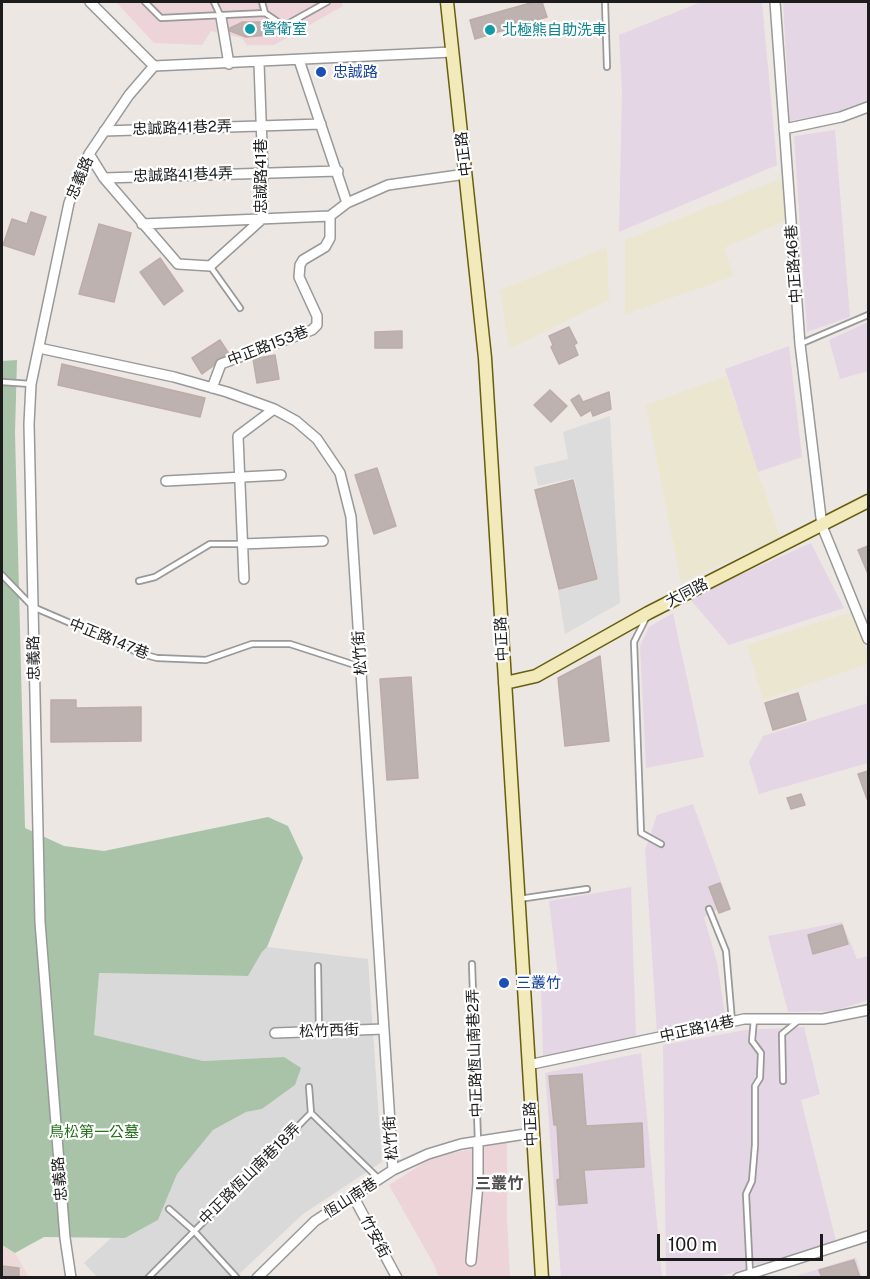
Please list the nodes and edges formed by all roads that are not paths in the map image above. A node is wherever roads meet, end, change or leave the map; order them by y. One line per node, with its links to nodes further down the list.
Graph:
1 (90, 2): 15 (street)
2 (145, 2): 10 (lane)
3 (214, 2): 10 (lane)
4 (262, 2): 9 (lane)
5 (327, 2): 9 (lane)
6 (447, 2): 11 (main road, 中正路)
7 (605, 2): 16 (lane)
8 (775, 2): 20 (street, 中正路46巷)
9 (265, 14): 10 (lane)
10 (221, 17): 14 (street)
11 (452, 52): 12 (street); 25 (main road, 中正路)
12 (299, 60): 13 (street); 18 (street)
13 (259, 63): 14 (street); 19 (street, 忠誠路41巷)
14 (229, 64): 15 (street)
15 (154, 66): 21 (street, 忠義路)
16 (607, 67)
17 (868, 107): 20 (street)
18 (321, 124): 19 (street, 忠誠路41巷2弄); 23 (street)
19 (261, 126): 21 (street, 忠誠路41巷2弄); 24 (street, 忠誠路41巷)
20 (784, 129): 34 (street, 中正路46巷)
21 (104, 131): 22 (street, 忠義路)
22 (89, 154): 26 (street); 35 (street, 忠義路)
23 (338, 171): 24 (street, 忠誠路41巷4弄); 27 (street)
24 (263, 173): 26 (street, 忠誠路41巷4弄); 29 (street, 忠誠路41巷)
25 (466, 174): 27 (street); 54 (main road, 中正路)
26 (104, 178): 30 (street)
27 (347, 203): 28 (street)
28 (330, 216): 29 (street); 38 (street, 中正路153巷)
29 (262, 219): 30 (street); 31 (street, 忠誠路41巷)
30 (142, 224): 31 (street)
31 (210, 266): 32 (lane)
32 (240, 308)
33 (868, 315): 34 (lane)
34 (800, 344): 44 (street, 中正路46巷)
35 (39, 348): 37 (street, 忠義路); 38 (street, 松竹街)
36 (2, 382): 37 (lane)
37 (31, 384): 50 (street, 忠義路)
38 (212, 387): 39 (street, 松竹街)
39 (274, 409): 41 (street); 53 (street, 松竹街)
40 (281, 475): 41 (street)
41 (239, 478): 42 (street); 46 (street)
42 (166, 481)
43 (868, 501): 44 (main road, 大同路)
44 (822, 526): 51 (main road, 大同路); 52 (street)
45 (323, 541): 46 (street)
46 (242, 544): 48 (street); 49 (lane)
47 (2, 575): 50 (lane)
48 (244, 579)
49 (139, 581)
50 (33, 607): 53 (lane, 中正路147巷); 82 (street, 忠義路)
51 (648, 613): 54 (main road, 大同路); 55 (lane)
52 (868, 639)
53 (361, 667): 65 (street, 松竹街)
54 (505, 683): 57 (main road, 中正路)
55 (661, 844)
56 (586, 890): 57 (lane)
57 (519, 899): 68 (main road, 中正路)
58 (708, 909): 64 (lane)
59 (472, 964): 73 (lane, 中正路恆山南巷2弄)
60 (318, 966): 66 (lane)
61 (868, 1010): 63 (street, 中正路14巷)
62 (754, 1019): 63 (street, 中正路14巷); 64 (street, 中正路14巷); 81 (lane)
63 (800, 1019): 69 (lane)
64 (732, 1021): 68 (street, 中正路14巷)
65 (384, 1029): 66 (street, 松竹西街); 74 (street, 松竹街)
66 (319, 1031): 67 (street, 松竹西街)
67 (274, 1033)
68 (528, 1065): 72 (main road, 中正路)
69 (783, 1081)
70 (309, 1087): 71 (lane)
71 (311, 1113): 75 (lane, 中正路恆山南巷18弄); 78 (lane, 中正路恆山南巷18弄)
72 (532, 1133): 73 (street, 恆山南巷); 87 (main road, 中正路)
73 (478, 1142): 74 (street, 恆山南巷); 80 (street)
74 (393, 1170): 75 (street, 恆山南巷)
75 (379, 1179): 76 (street, 恆山南巷)
76 (353, 1196): 85 (street, 恆山南巷); 86 (street, 竹安街)
77 (169, 1209): 78 (lane)
78 (194, 1231): 83 (lane, 中正路恆山南巷18弄); 84 (lane)
79 (868, 1236): 81 (street)
80 (471, 1261)
81 (750, 1274): 88 (street)
82 (71, 1278)
83 (148, 1278)
84 (237, 1278)
85 (257, 1278)
86 (397, 1278)
87 (542, 1278)
88 (738, 1278)

